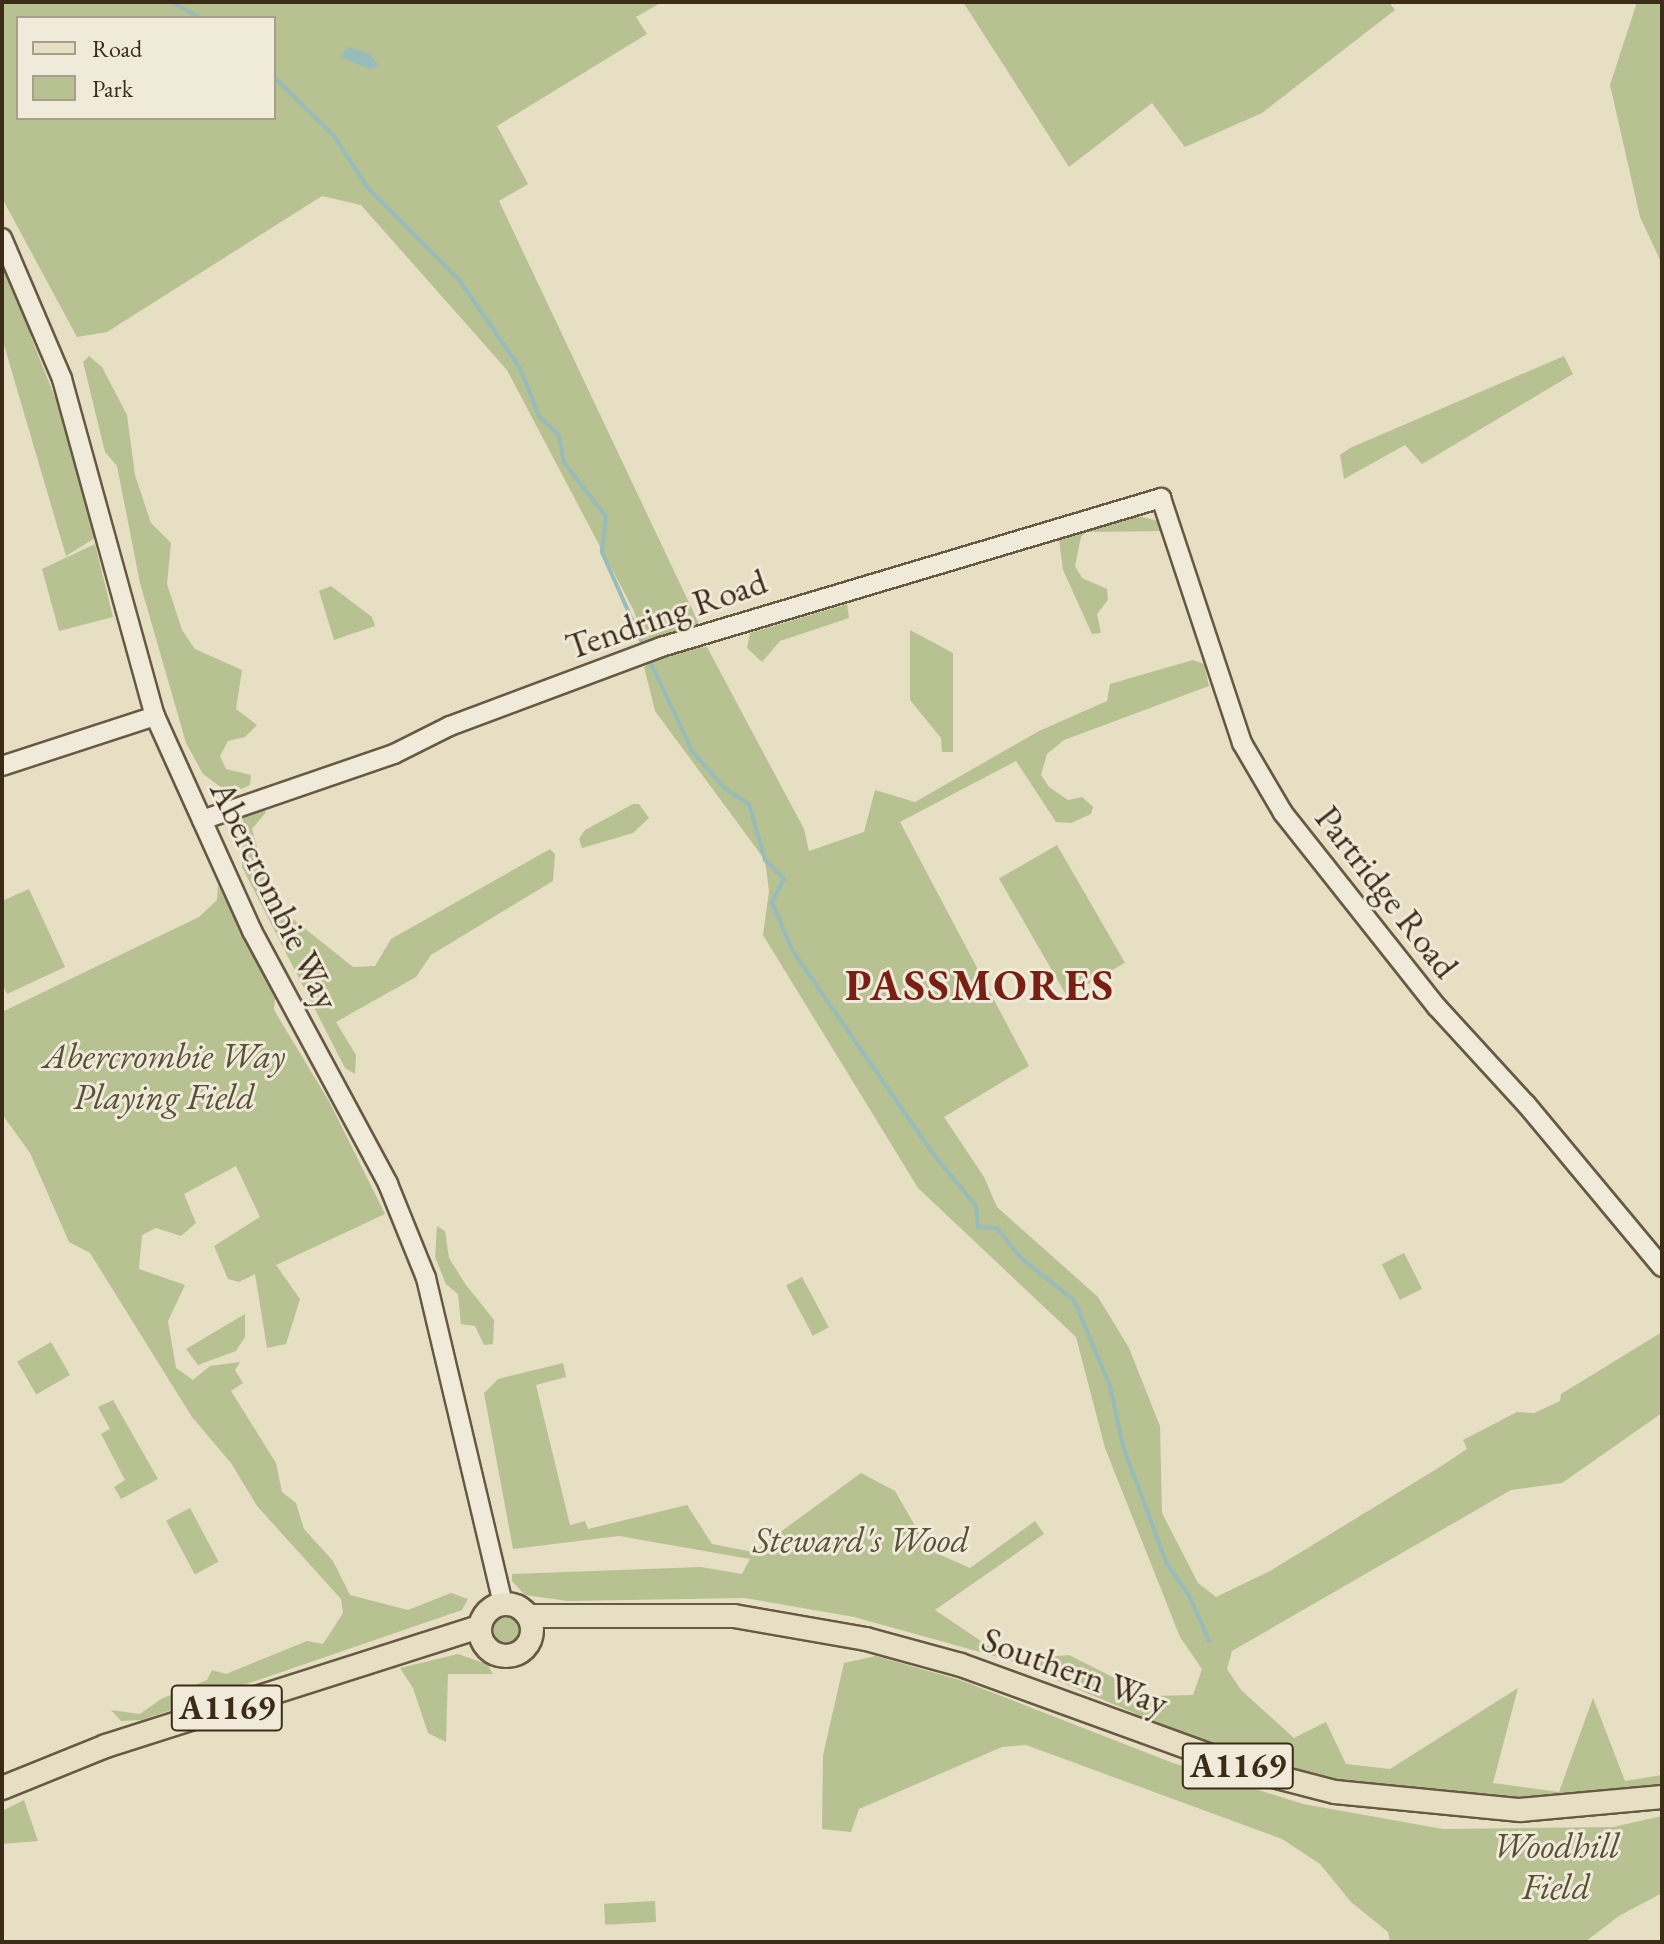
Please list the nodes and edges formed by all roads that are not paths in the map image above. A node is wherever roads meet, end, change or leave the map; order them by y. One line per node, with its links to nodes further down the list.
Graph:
1 (2, 238): 3 (street, Abercrombie Way)
2 (1161, 498): 5 (street, Tendring Road); 6 (street, Partridge Road)
3 (155, 716): 4 (street); 5 (street, Abercrombie Way)
4 (2, 766)
5 (202, 820): 7 (street, Abercrombie Way)
6 (1662, 1267)
7 (491, 1614): 8 (main road); 9 (main road, A1169); 10 (main road)
8 (530, 1624): 10 (main road); 12 (main road, Southern Way / A1169)
9 (454, 1636): 10 (main road); 11 (main road, A1169)
10 (491, 1652)
11 (2, 1788)
12 (1662, 1797)

